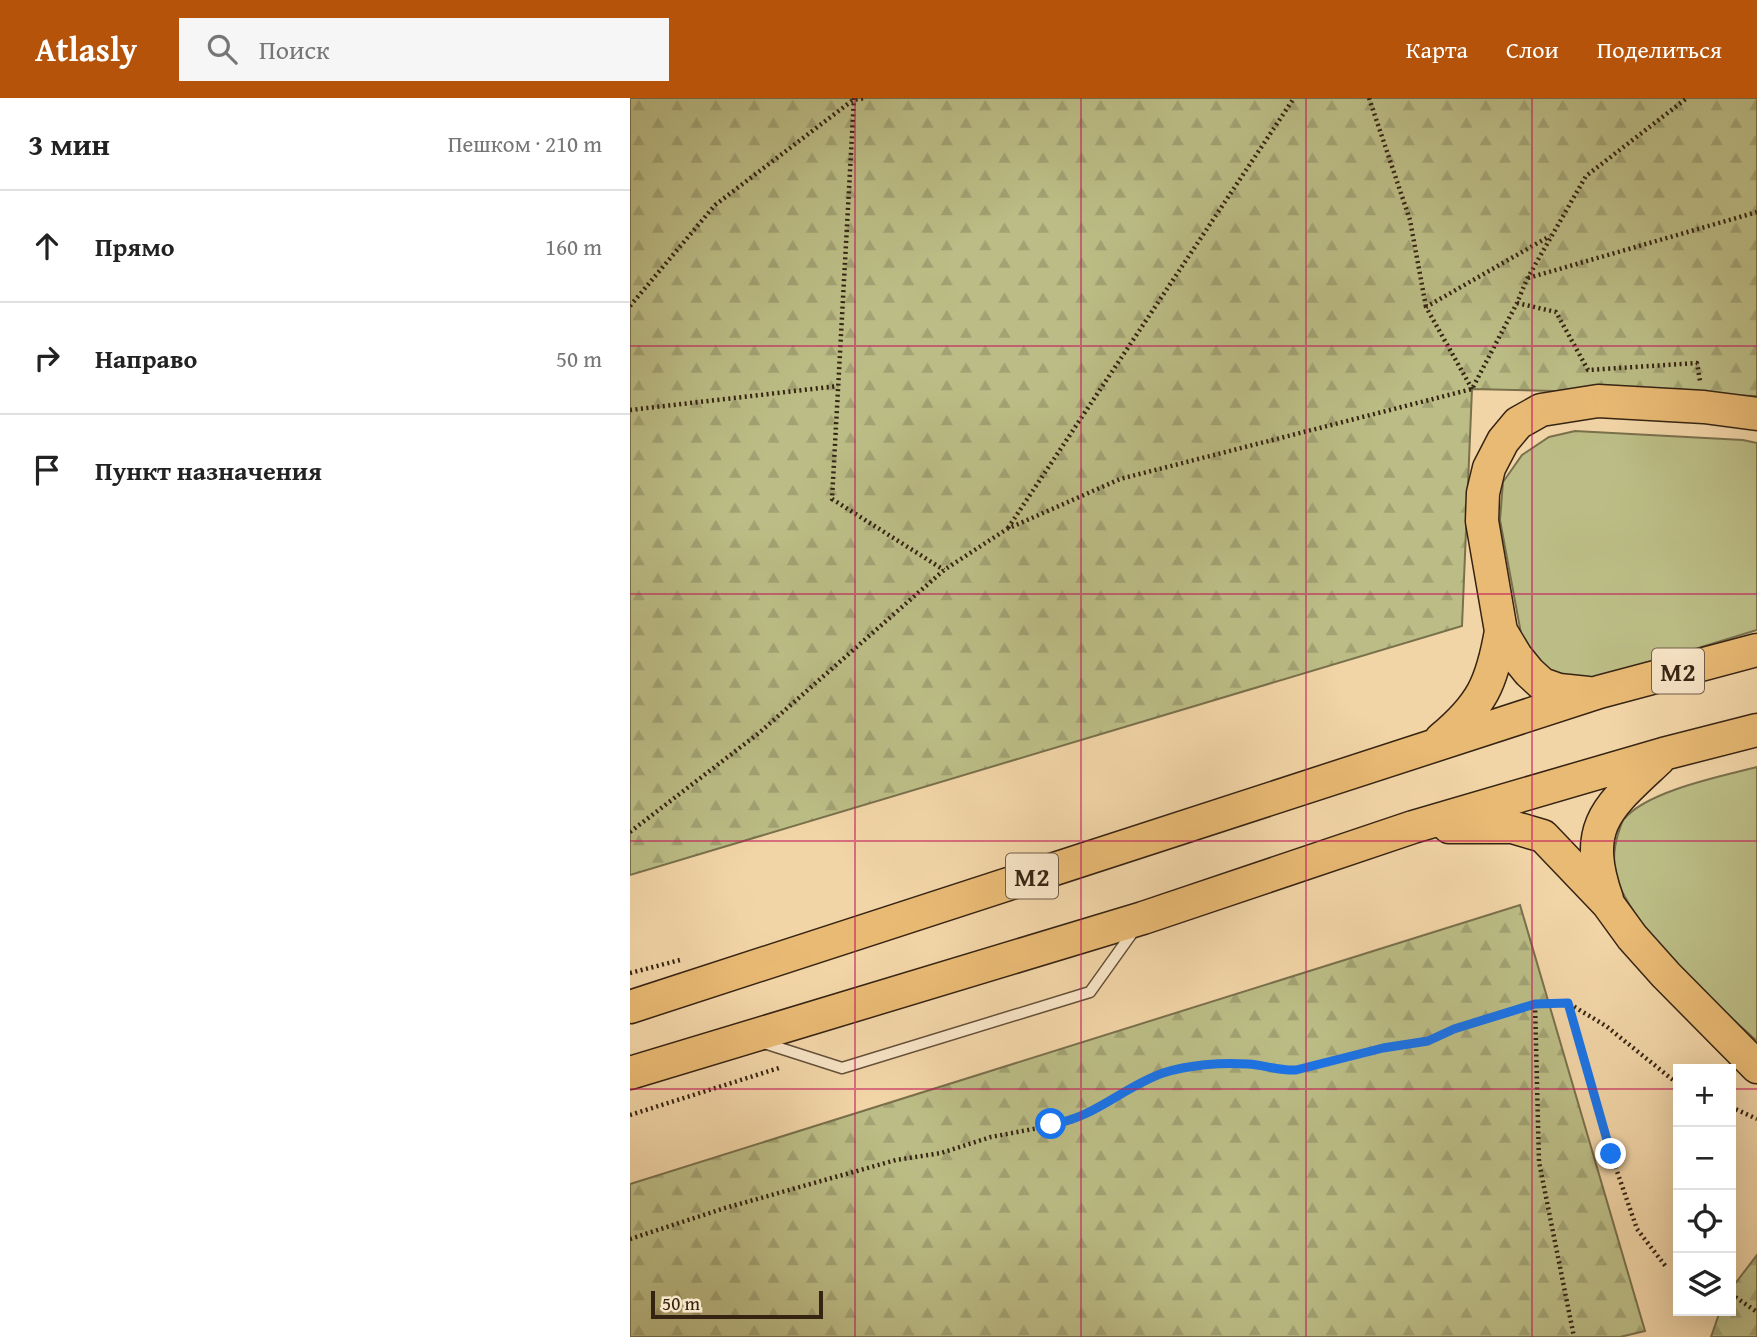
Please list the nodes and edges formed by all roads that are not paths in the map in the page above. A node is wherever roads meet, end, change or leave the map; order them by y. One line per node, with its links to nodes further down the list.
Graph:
1 (1757, 414): 2 (highway)
2 (1502, 631): 4 (highway); 6 (highway)
3 (1757, 650): 4 (highway, М2)
4 (1600, 692): 6 (highway, М2)
5 (1757, 730): 7 (highway)
6 (1434, 745): 11 (highway, М2)
7 (1664, 754): 8 (highway); 9 (highway)
8 (1412, 827): 9 (highway); 10 (highway)
9 (1608, 904): 13 (highway)
10 (1143, 918): 12 (highway); 12 (lane)
11 (630, 1007)
12 (746, 1037): 14 (highway)
13 (1757, 1067)
14 (630, 1073)

